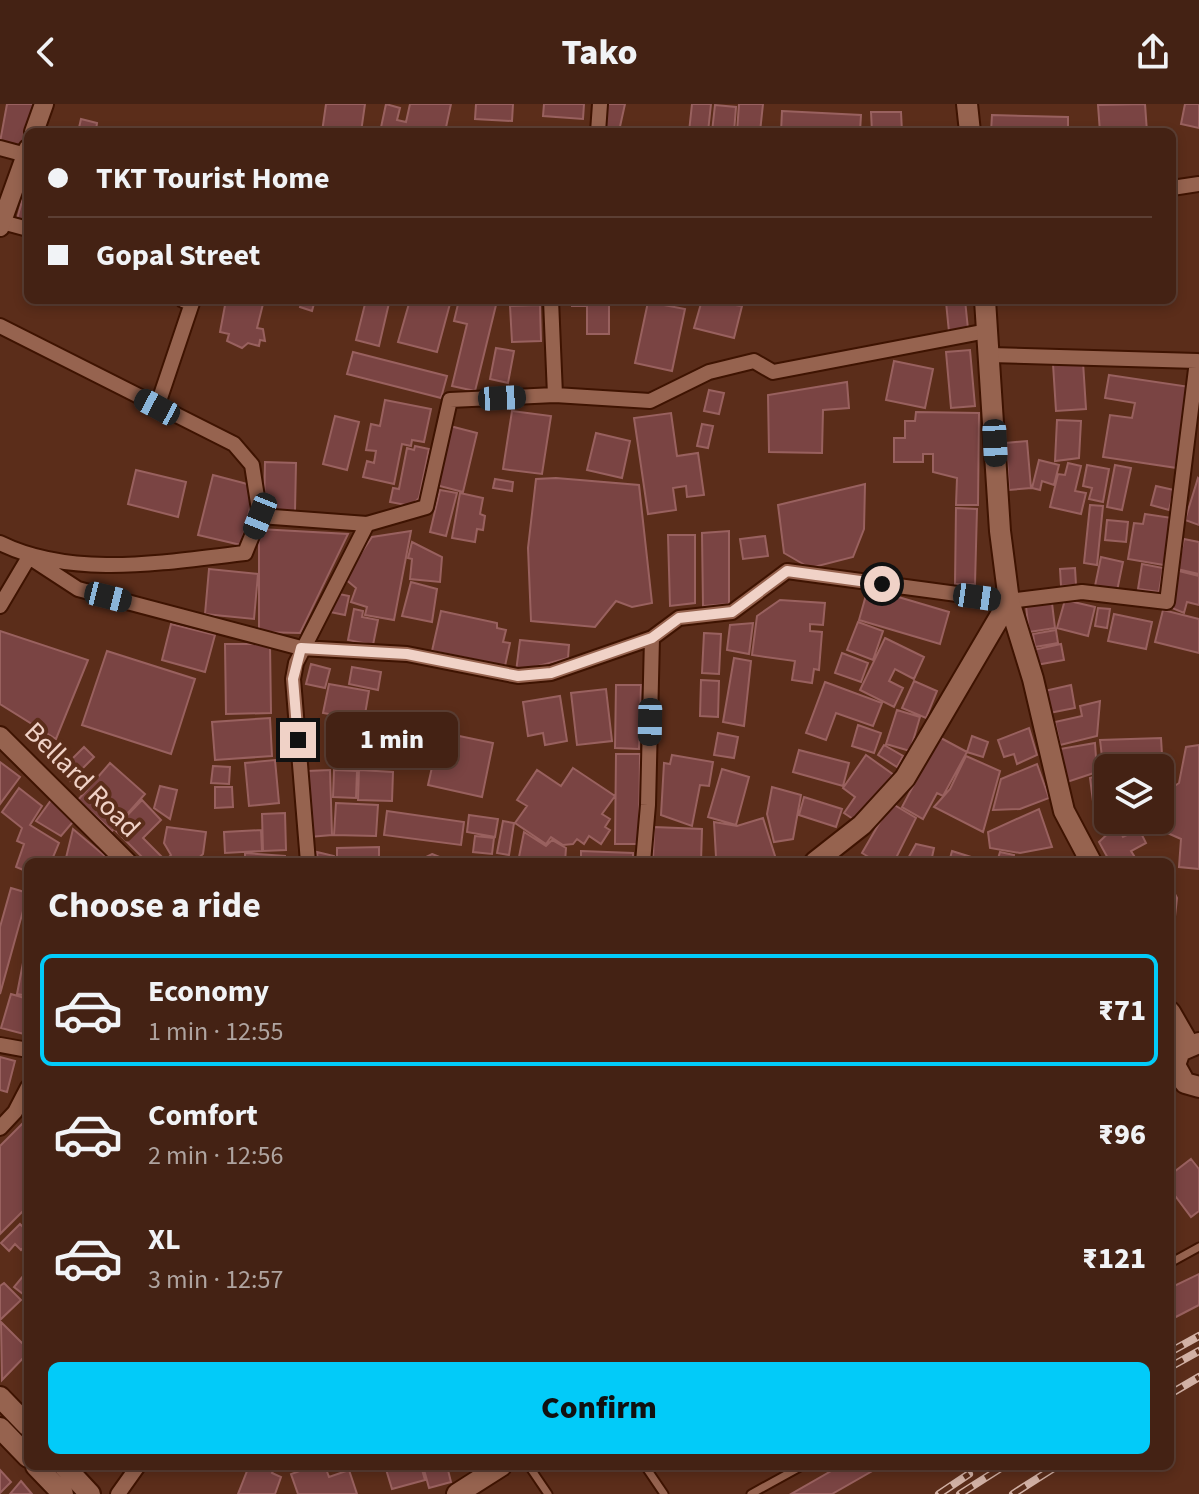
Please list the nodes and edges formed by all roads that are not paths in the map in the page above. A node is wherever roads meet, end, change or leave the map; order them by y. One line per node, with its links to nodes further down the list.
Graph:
1 (44, 104): 4 (street)
2 (600, 104): 5 (street)
3 (967, 104): 6 (main road)
4 (35, 128)
5 (598, 128)
6 (970, 128)
7 (0, 148): 8 (street)
8 (24, 152)
9 (24, 160): 12 (street)
10 (1199, 184): 11 (street)
11 (1176, 187)
12 (1, 225): 13 (street)
13 (24, 228)
14 (192, 304): 21 (street)
15 (551, 304): 20 (street)
16 (985, 304): 18 (main road)
17 (0, 326): 21 (street)
18 (987, 331): 19 (main road); 20 (street)
19 (990, 355): 22 (street); 27 (main road)
20 (555, 395): 24 (street)
21 (157, 407): 23 (street)
22 (1192, 472): 27 (street)
23 (260, 516): 24 (street); 26 (street)
24 (367, 524): 30 (street)
25 (0, 543): 26 (street)
26 (29, 557): 28 (street); 30 (street)
27 (1009, 601): 29 (street); 35 (main road); 36 (main road)
28 (0, 606)
29 (652, 638): 30 (street); 34 (street)
30 (301, 648): 33 (street)
31 (0, 736): 32 (street, Bellard Road)
32 (123, 858)
33 (308, 858)
34 (643, 858)
35 (820, 858)
36 (1089, 858)
37 (1181, 1031): 40 (main road)
38 (0, 1045): 39 (street)
39 (24, 1049)
40 (1180, 1078)
41 (24, 1095): 42 (street)
42 (0, 1128)
43 (1199, 1247): 44 (lane)
44 (1174, 1261)
45 (0, 1397): 46 (main road)
46 (24, 1422)
47 (0, 1428): 48 (main road)
48 (24, 1453)
49 (40, 1470): 57 (main road)
50 (68, 1470): 58 (main road)
51 (135, 1470): 59 (street)
52 (492, 1470): 56 (main road)
53 (532, 1470): 60 (lane)
54 (648, 1470): 61 (lane)
55 (795, 1470): 62 (lane)
56 (465, 1482)
57 (63, 1494)
58 (90, 1494)
59 (118, 1494)
60 (548, 1494)
61 (664, 1494)
62 (751, 1494)

